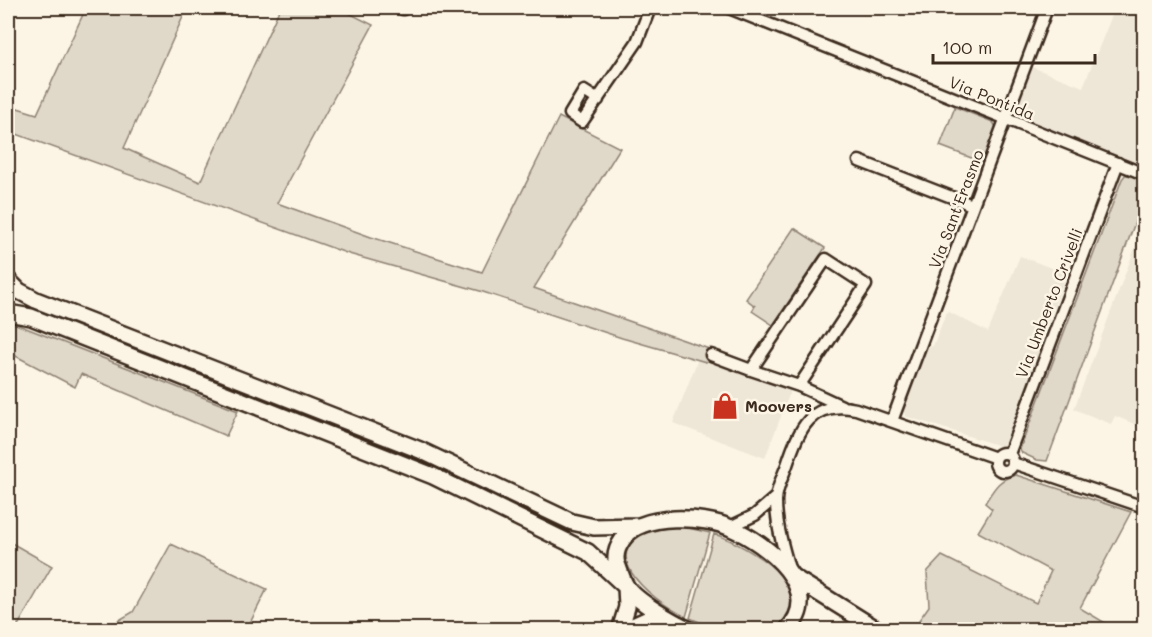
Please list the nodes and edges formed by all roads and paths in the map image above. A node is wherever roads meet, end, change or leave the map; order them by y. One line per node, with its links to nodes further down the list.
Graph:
1 (650, 8): 4 (street)
2 (729, 8): 5 (street, Via Pontida)
3 (1047, 8): 5 (street, Via Sant'Erasmo)
4 (598, 100)
5 (1006, 120): 7 (street, Via Pontida); 9 (street, Via Sant'Erasmo)
6 (859, 161): 9 (street)
7 (1118, 163): 8 (street, Via Pontida); 18 (street, Via Umberto Crivelli)
8 (1144, 174)
9 (972, 205): 16 (street, Via Sant'Erasmo)
10 (8, 280): 21 (street)
11 (8, 313): 24 (street)
12 (711, 355): 13 (street)
13 (751, 370): 14 (street); 14 (street)
14 (799, 386): 15 (street)
15 (842, 406): 16 (street); 19 (street)
16 (892, 421): 17 (street)
17 (996, 458): 18 (street); 18 (street)
18 (1011, 459): 20 (street)
19 (776, 497): 22 (street); 23 (street)
20 (1144, 507)
21 (638, 526): 22 (street); 24 (street)
22 (728, 527): 23 (street)
23 (791, 573): 27 (street); 28 (street)
24 (626, 587): 25 (street); 26 (street)
25 (683, 627): 26 (street)
26 (622, 630)
27 (787, 630)
28 (878, 630)

